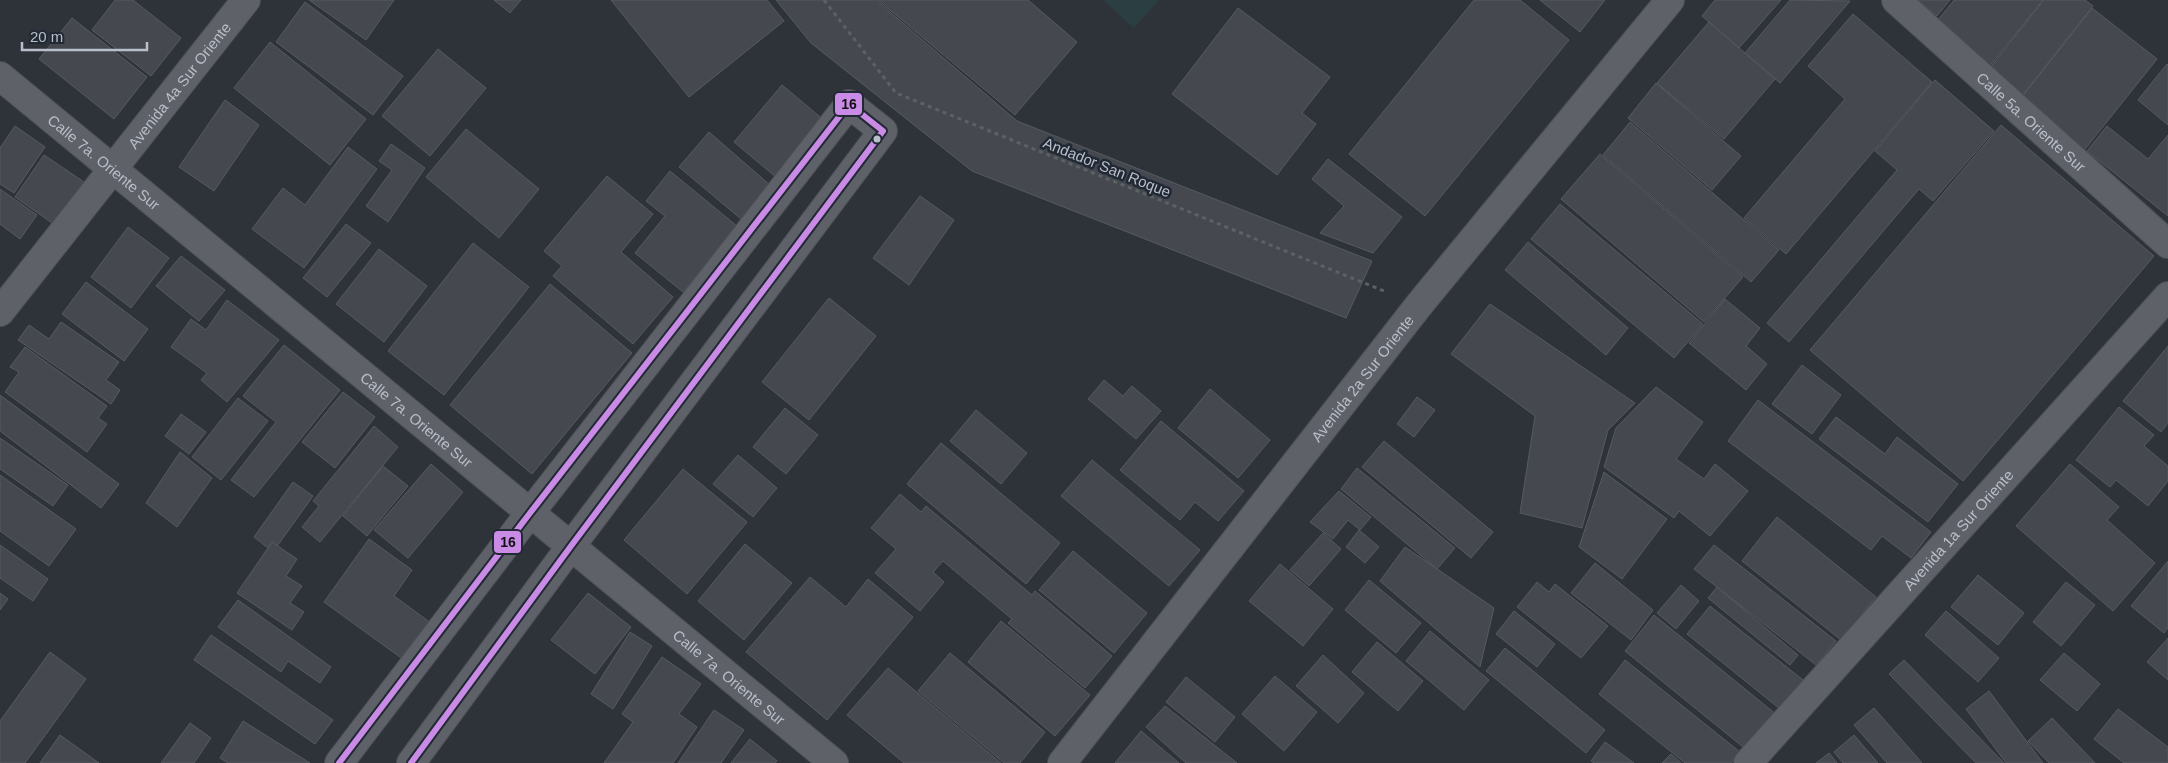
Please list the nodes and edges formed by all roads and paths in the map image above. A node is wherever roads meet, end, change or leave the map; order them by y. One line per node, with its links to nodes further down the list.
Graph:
1 (246, 0): 6 (street, Avenida 4a Sur Oriente)
2 (824, 0): 9 (path, Andador San Roque)
3 (1670, 0): 9 (street, Avenida 2a Sur Oriente)
4 (1896, 0): 7 (street, Calle 5a. Oriente Sur)
5 (0, 76): 6 (street, Calle 7a. Oriente Sur)
6 (113, 169): 10 (street, Avenida 4a Sur Oriente); 11 (street, Calle 7a. Oriente Sur)
7 (2168, 244)
8 (2168, 296): 17 (street, Avenida 1a Sur Oriente)
9 (1419, 305): 16 (street, Avenida 2a Sur Oriente)
10 (0, 312)
11 (530, 513): 12 (street, Calle 7a. Oriente Sur); 12 (street); 13 (street)
12 (571, 546): 14 (street); 15 (street, Calle 7a. Oriente Sur)
13 (339, 763)
14 (412, 763)
15 (834, 763)
16 (1062, 763)
17 (1748, 763)

